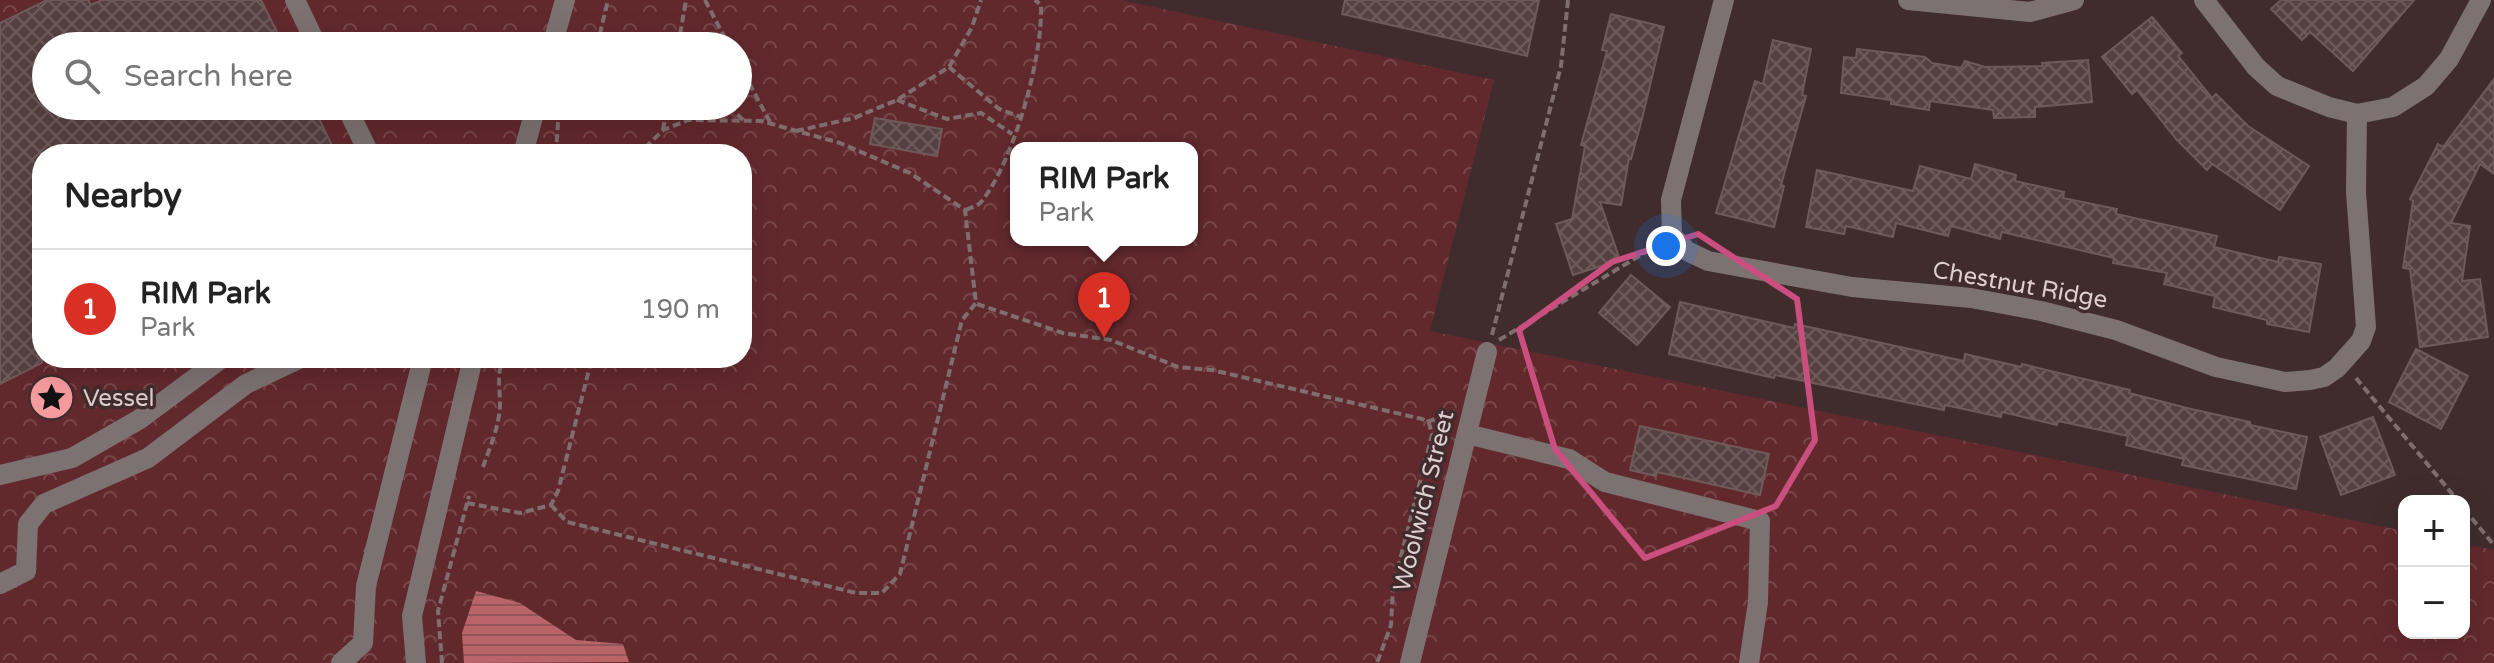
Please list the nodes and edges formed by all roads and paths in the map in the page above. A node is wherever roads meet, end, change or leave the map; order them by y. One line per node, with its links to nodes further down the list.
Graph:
1 (295, 0): 14 (street)
2 (565, 0): 15 (street)
3 (608, 0): 16 (path)
4 (686, 0): 17 (path)
5 (705, 0): 18 (path)
6 (981, 0): 19 (path)
7 (1035, 0): 23 (path)
8 (1568, 0): 42 (path)
9 (1724, 0): 40 (street)
10 (1908, 0): 11 (street)
11 (2074, 0)
12 (2204, 0): 22 (street)
13 (2481, 0): 22 (street)
14 (310, 32)
15 (556, 32)
16 (600, 32)
17 (680, 32)
18 (722, 32)
19 (949, 67): 21 (path); 23 (path)
20 (752, 88): 29 (path)
21 (897, 100): 31 (path); 32 (path)
22 (2357, 114): 40 (street, Chestnut Ridge)
23 (1021, 117): 32 (path)
24 (353, 120): 34 (street)
25 (532, 120): 35 (street)
26 (558, 120): 36 (path)
27 (665, 120): 30 (path)
28 (744, 121): 29 (path); 30 (path)
29 (771, 124): 31 (path)
30 (663, 130): 37 (path)
31 (796, 131): 39 (path)
32 (1013, 135): 33 (path)
33 (1011, 142)
34 (365, 144)
35 (526, 144)
36 (557, 144)
37 (649, 144)
38 (1010, 144): 39 (path)
39 (965, 210): 41 (path)
40 (1672, 236): 42 (path)
41 (976, 303): 60 (path); 67 (path)
42 (1488, 350): 53 (street, Woolwich Street)
43 (211, 368): 52 (street)
44 (233, 368): 51 (street)
45 (280, 368): 51 (street)
46 (420, 368): 64 (street)
47 (471, 368): 65 (street)
48 (499, 368): 55 (path)
49 (589, 368): 60 (path)
50 (2356, 378): 57 (path)
51 (246, 384): 54 (street)
52 (140, 419): 54 (street); 56 (street)
53 (1467, 434): 68 (street, Woolwich Street); 69 (street)
54 (159, 450): 63 (street)
55 (483, 467)
56 (0, 475)
57 (2453, 495)
58 (469, 496): 59 (path)
59 (467, 503): 60 (path); 66 (path)
60 (551, 505)
61 (2470, 516): 62 (path)
62 (2494, 545)
63 (0, 584)
64 (341, 663)
65 (416, 663)
66 (442, 663)
67 (1377, 663)
68 (1410, 663)
69 (1749, 663)

